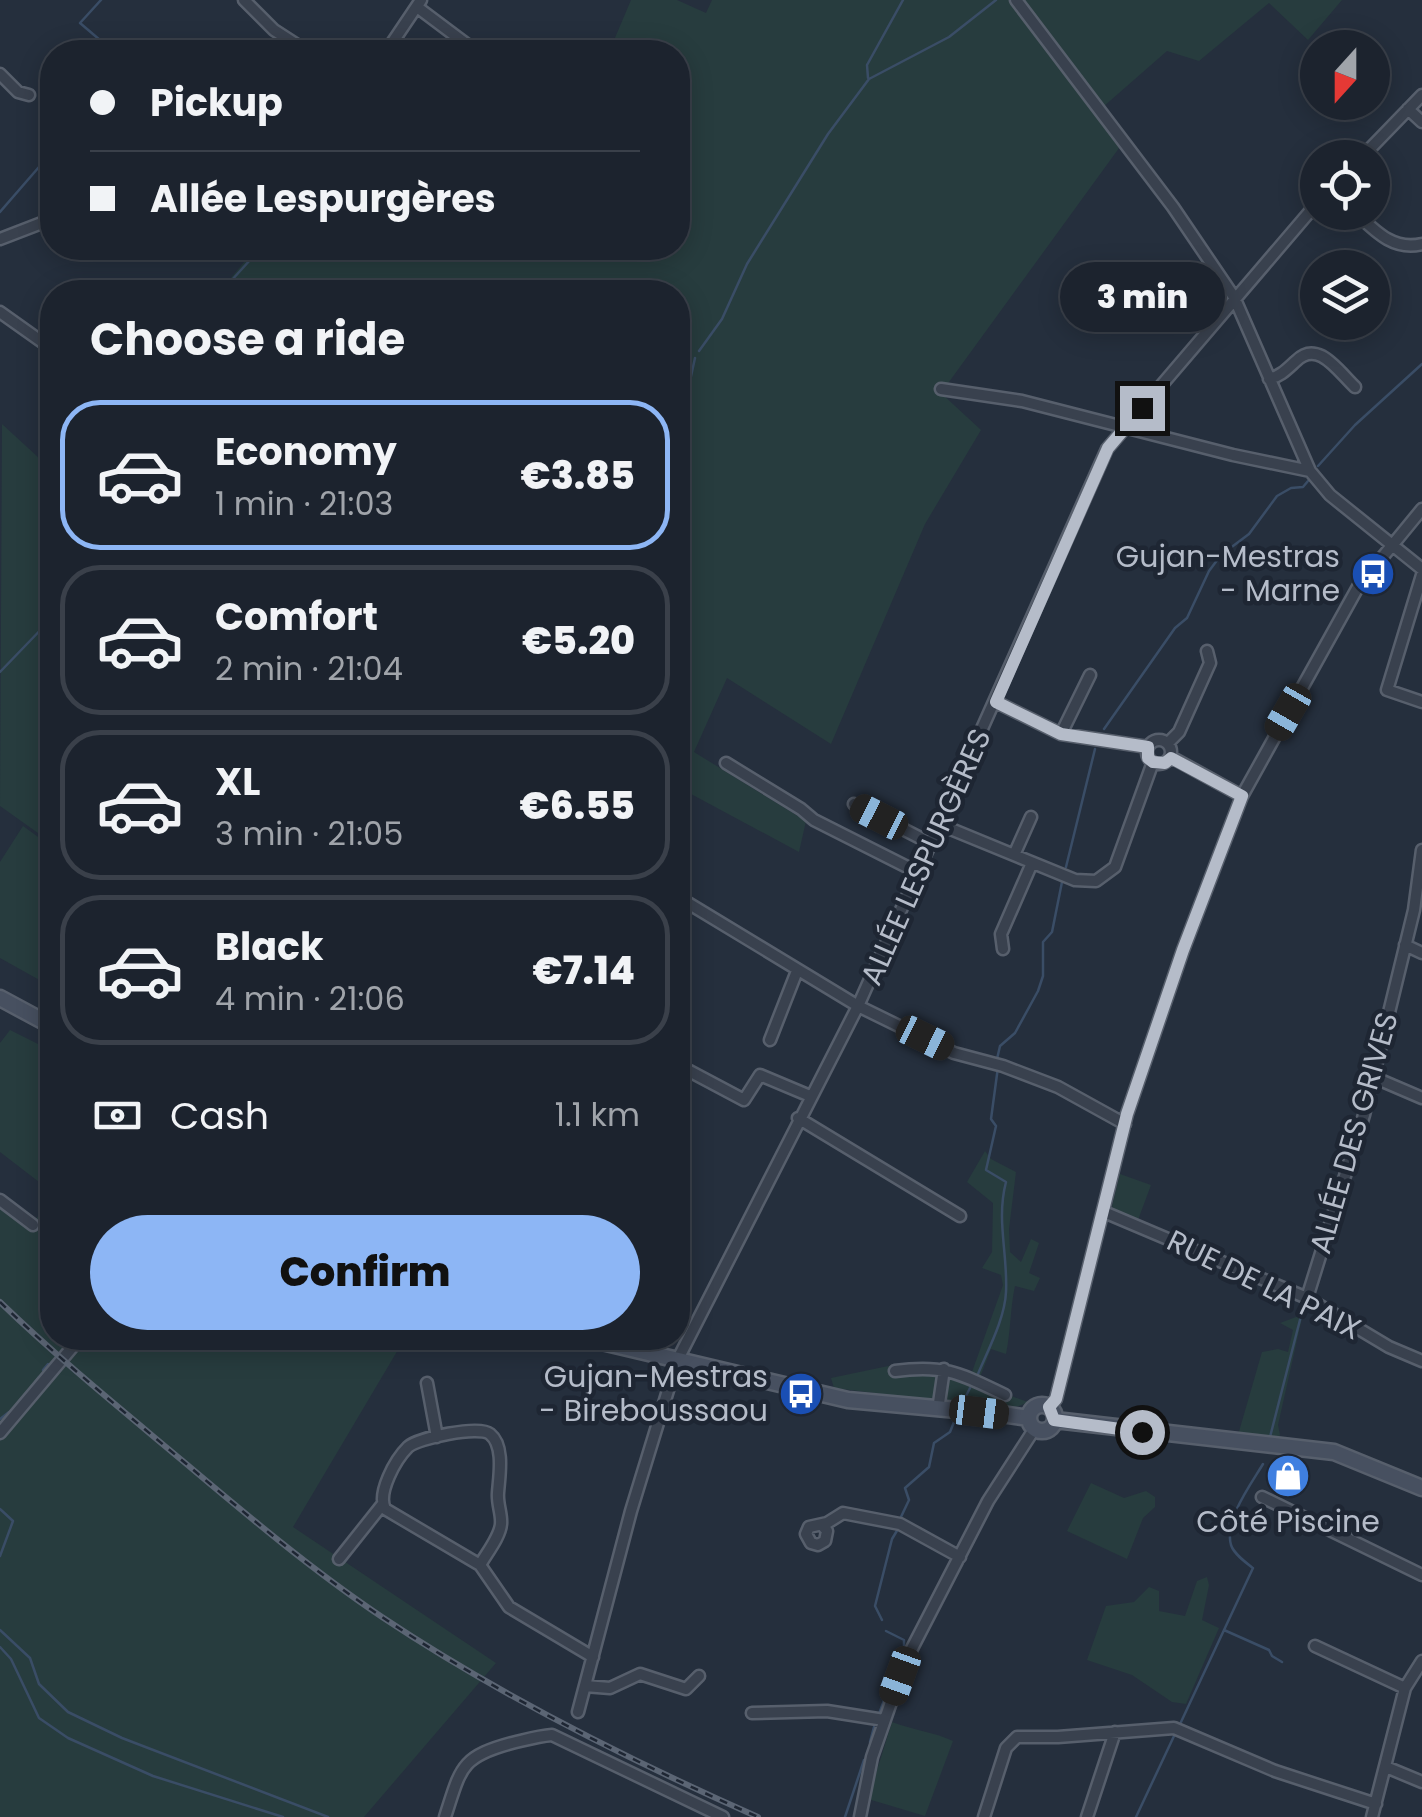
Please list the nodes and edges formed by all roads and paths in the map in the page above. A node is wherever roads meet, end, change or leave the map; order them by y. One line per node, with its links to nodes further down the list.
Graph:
1 (244, 0): 4 (street)
2 (1016, 0): 18 (street)
3 (419, 4): 5 (street); 6 (street)
4 (289, 40)
5 (394, 40)
6 (462, 40)
7 (0, 74): 9 (street)
8 (1422, 94): 10 (street)
9 (29, 95)
10 (1408, 109): 11 (street); 12 (street)
11 (1422, 122)
12 (1378, 140)
13 (1300, 222): 18 (street, ALLÉE LESPURGÈRES)
14 (40, 224): 16 (street)
15 (1376, 230): 17 (street)
16 (0, 239)
17 (1422, 244)
18 (1234, 296): 21 (street); 24 (street, ALLÉE LESPURGÈRES)
19 (0, 312): 20 (street)
20 (40, 340)
21 (1269, 380): 22 (street); 25 (street)
22 (1355, 387)
23 (941, 388): 24 (street)
24 (1125, 428): 25 (street); 31 (street, ALLÉE LESPURGÈRES)
25 (1310, 471): 27 (street)
26 (1422, 510): 27 (street)
27 (1391, 546): 28 (street); 39 (street)
28 (1422, 572): 32 (street)
29 (1207, 651): 34 (street)
30 (1090, 675): 33 (street)
31 (996, 702): 33 (street); 42 (street, ALLÉE LESPURGÈRES)
32 (1422, 702)
33 (1061, 734): 35 (street)
34 (1168, 743): 35 (street); 36 (street)
35 (1148, 747): 37 (street)
36 (1171, 758): 37 (street); 39 (street)
37 (1153, 762): 46 (street)
38 (726, 763): 47 (street)
39 (1242, 796): 62 (street)
40 (854, 804): 43 (street)
41 (1031, 817): 45 (street)
42 (940, 825): 43 (street, ALLÉE LESPURGÈRES); 45 (street)
43 (932, 844): 47 (street, ALLÉE LESPURGÈRES)
44 (1422, 850): 49 (street, ALLÉE DES GRIVES)
45 (1014, 856): 46 (street)
46 (1032, 863): 50 (street)
47 (919, 873): 54 (street, ALLÉE LESPURGÈRES)
48 (690, 904): 52 (street)
49 (1405, 945): 51 (street); 58 (street, ALLÉE DES GRIVES)
50 (1004, 950)
51 (1422, 953)
52 (797, 971): 54 (street); 56 (street)
53 (0, 998): 55 (main road)
54 (858, 1006): 59 (street, ALLÉE LESPURGÈRES); 62 (street)
55 (40, 1020)
56 (770, 1040)
57 (690, 1072): 59 (street)
58 (1373, 1077): 60 (street); 67 (street, ALLÉE DES GRIVES)
59 (810, 1096): 61 (street, ALLÉE LESPURGÈRES)
60 (1422, 1098)
61 (798, 1118): 65 (street); 68 (street, ALLÉE LESPURGÈRES)
62 (1125, 1124): 64 (street)
63 (0, 1200): 66 (street)
64 (1104, 1212): 67 (street, RUE DE LA PAIX); 79 (street)
65 (960, 1216)
66 (33, 1225)
67 (1306, 1298): 73 (street, RUE DE LA PAIX)
68 (690, 1335)
69 (70, 1350): 81 (street)
70 (633, 1350): 72 (main road)
71 (682, 1350): 72 (street, ALLÉE LESPURGÈRES)
72 (677, 1361): 78 (main road); 92 (street, ALLÉE LESPURGÈRES)
73 (1422, 1361)
74 (944, 1369): 75 (street); 77 (street); 78 (street)
75 (895, 1371)
76 (427, 1383): 82 (street)
77 (1004, 1395)
78 (939, 1407): 80 (main road)
79 (1052, 1414): 80 (main road); 80 (main road); 83 (main road)
80 (1032, 1423): 87 (street)
81 (0, 1433)
82 (437, 1437): 85 (street); 89 (street)
83 (1422, 1488)
84 (1262, 1497): 90 (street)
85 (382, 1505): 88 (street); 89 (street)
86 (822, 1525): 87 (street)
87 (960, 1557): 99 (street)
88 (339, 1559)
89 (480, 1565): 92 (street)
90 (1422, 1575)
91 (1315, 1646): 96 (street)
92 (592, 1658): 95 (street, ALLÉE LESPURGÈRES)
93 (1422, 1660): 96 (street)
94 (699, 1676): 95 (street)
95 (585, 1686): 97 (street, ALLÉE LESPURGÈRES)
96 (1405, 1688): 101 (street)
97 (578, 1712)
98 (752, 1713): 99 (street)
99 (884, 1720): 106 (street)
100 (1115, 1732): 103 (street); 107 (street); 108 (street)
101 (1386, 1767): 102 (street); 103 (street)
102 (1422, 1782)
103 (1376, 1804): 109 (street)
104 (445, 1817): 105 (street)
105 (723, 1817)
106 (860, 1817)
107 (984, 1817)
108 (1086, 1817)
109 (1372, 1817)

